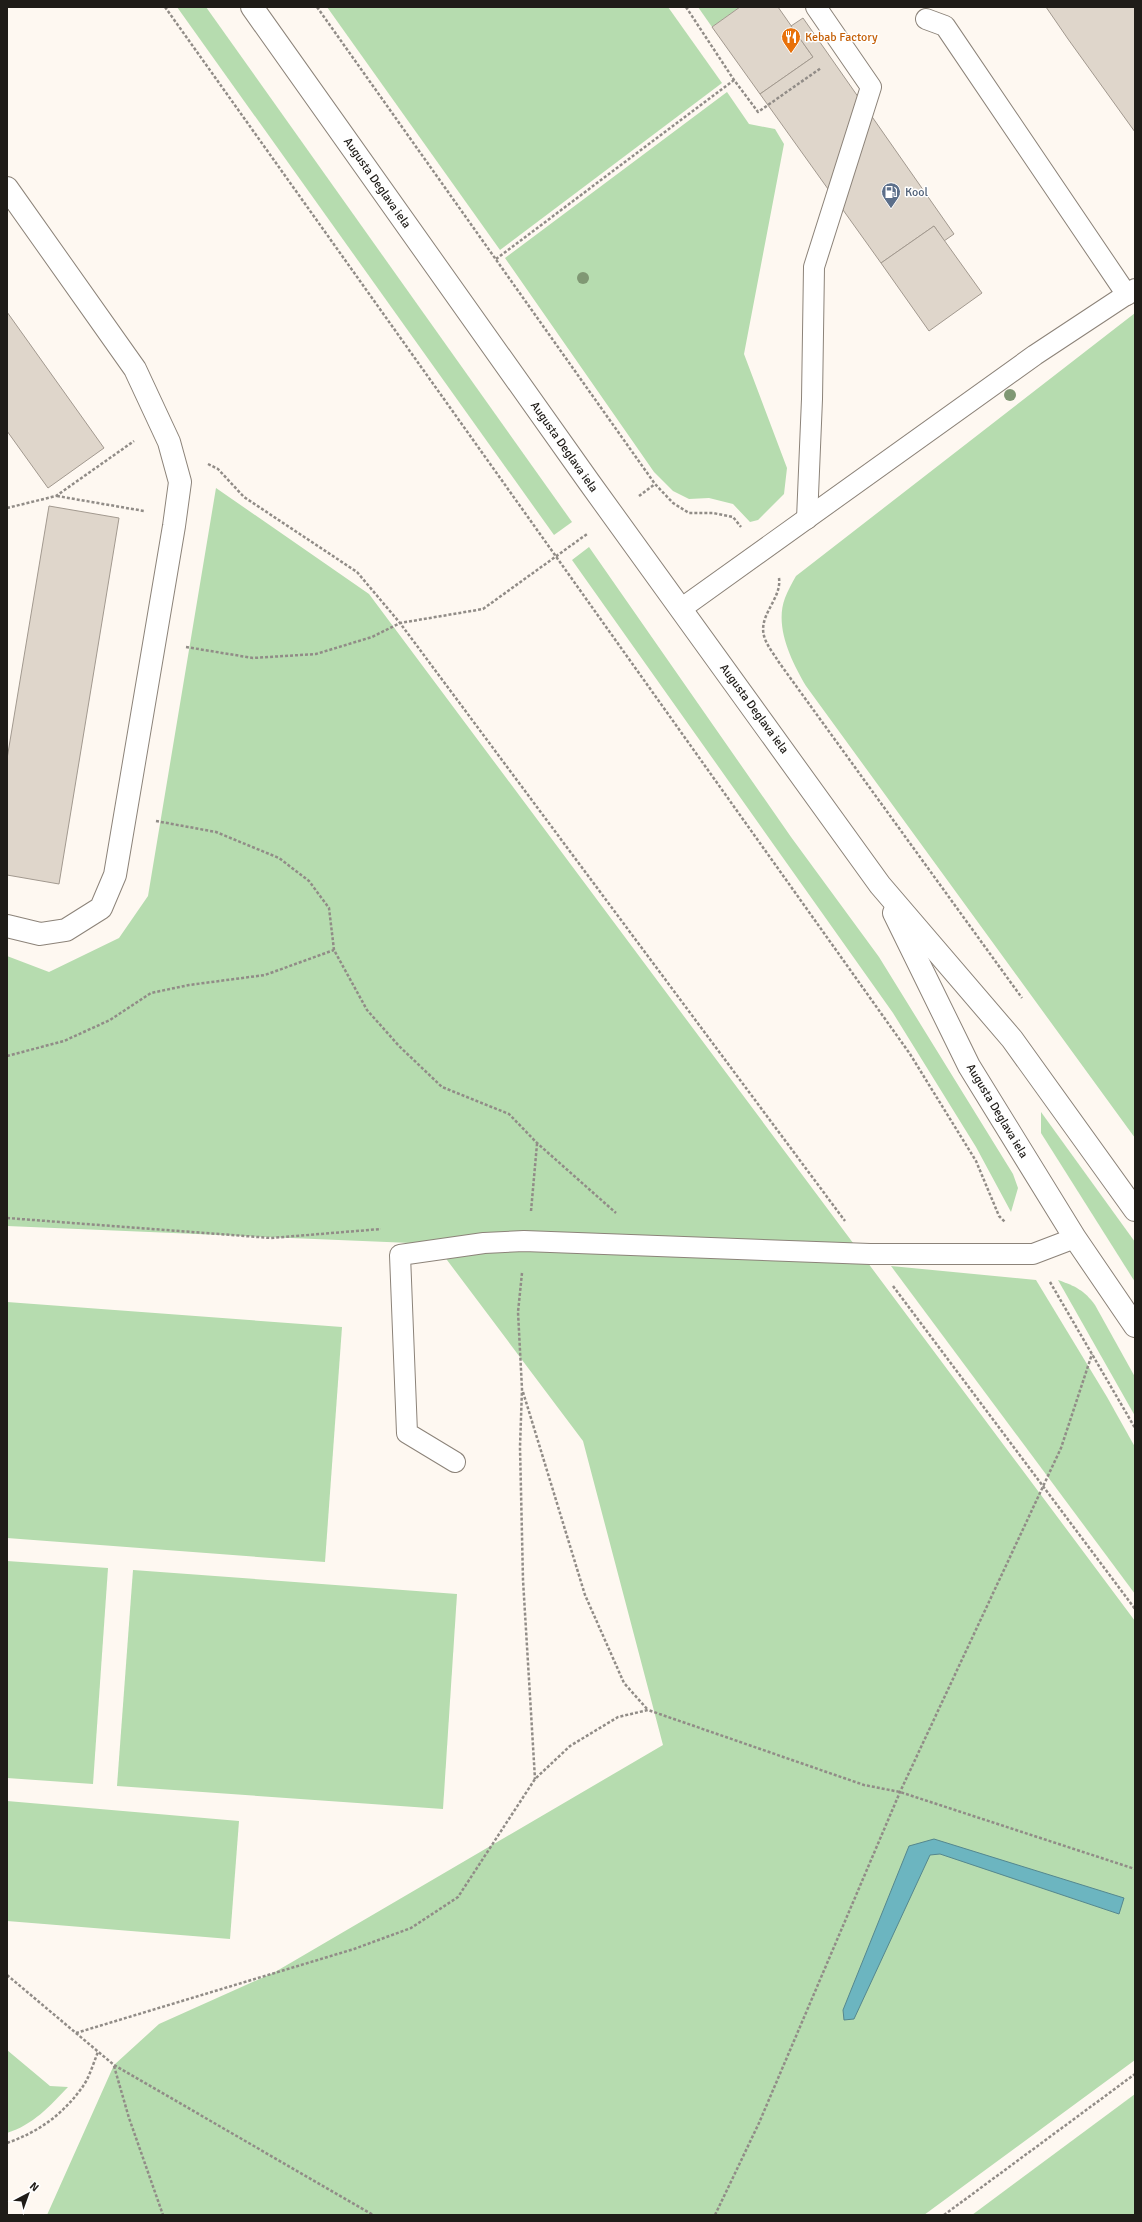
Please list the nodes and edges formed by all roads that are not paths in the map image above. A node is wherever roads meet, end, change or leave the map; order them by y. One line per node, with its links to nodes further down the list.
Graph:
1 (252, 7): 7 (main road, Augusta Deglava iela)
2 (816, 7): 6 (lane)
3 (926, 18): 5 (lane)
4 (7, 188): 9 (main road)
5 (1131, 292): 6 (lane)
6 (807, 519): 7 (lane)
7 (682, 608): 8 (main road, Augusta Deglava iela)
8 (880, 885): 10 (main road, Augusta Deglava iela); 11 (main road, Augusta Deglava iela)
9 (7, 926)
10 (1135, 1210)
11 (1075, 1238): 12 (main road, Augusta Deglava iela); 13 (lane)
12 (1135, 1326)
13 (455, 1462)

